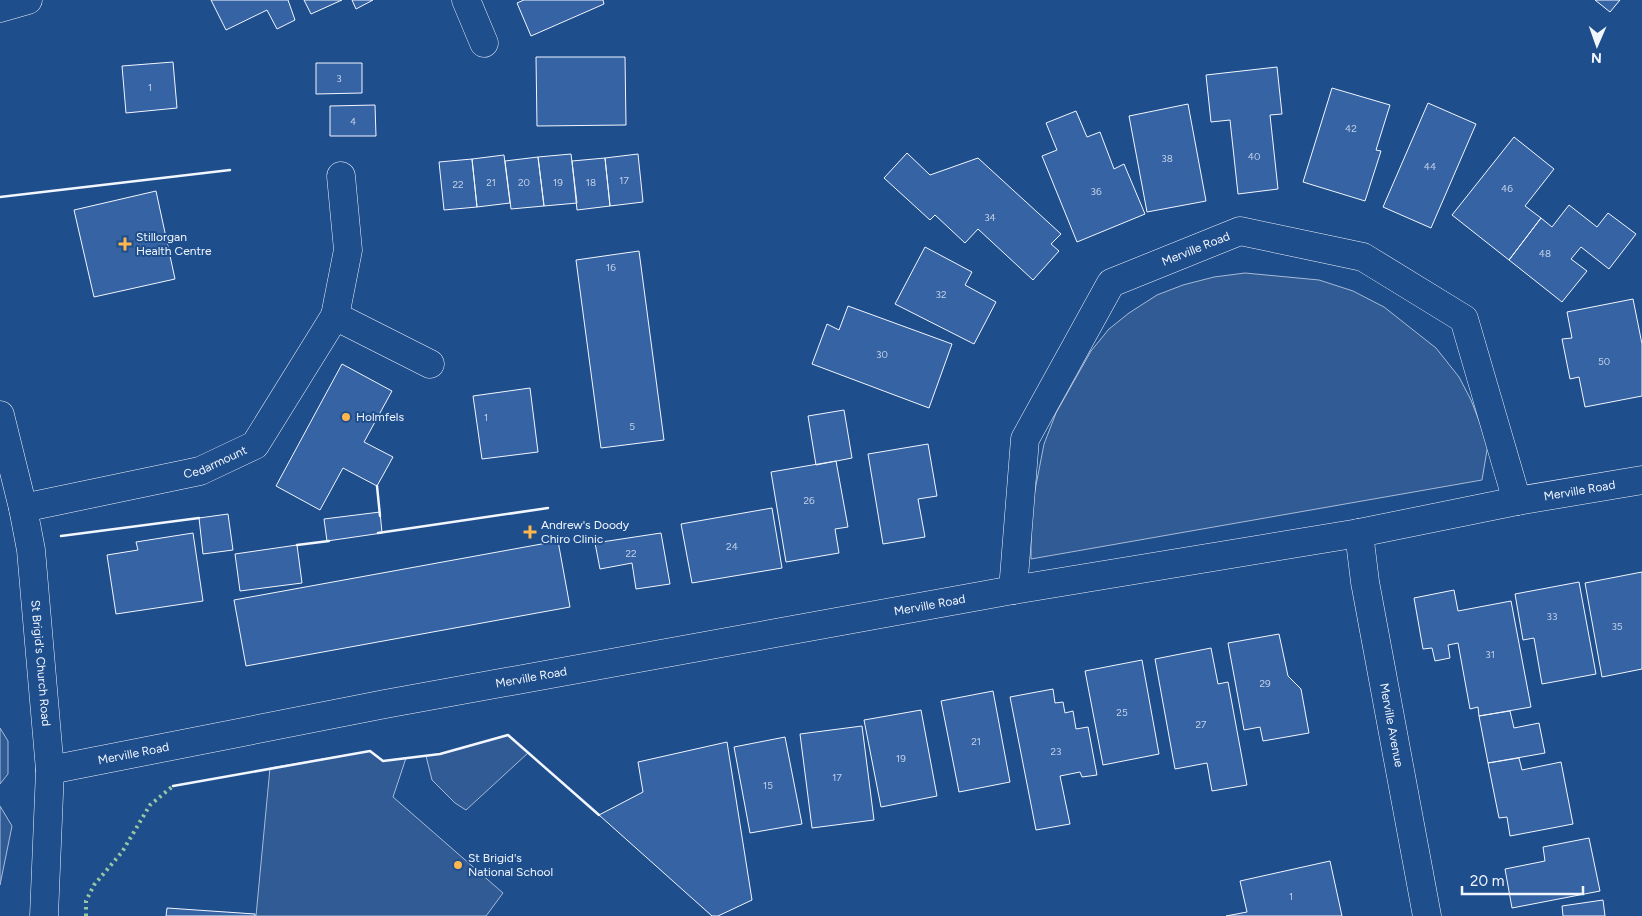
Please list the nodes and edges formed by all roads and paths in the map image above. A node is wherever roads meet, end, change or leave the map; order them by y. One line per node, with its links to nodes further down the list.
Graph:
1 (28, 0): 3 (street)
2 (466, 0): 4 (street)
3 (0, 8)
4 (484, 43)
5 (341, 176): 6 (street, Cedarmount)
6 (335, 316): 7 (street); 11 (street, Cedarmount)
7 (430, 364)
8 (0, 415): 11 (street, St Brigid's Church Road)
9 (1642, 480): 10 (street, Merville Road)
10 (1517, 501): 12 (street, Merville Road); 13 (street, Merville Road)
11 (23, 508): 14 (street, St Brigid's Church Road)
12 (1359, 533): 13 (street, Merville Road); 16 (street, Merville Avenue)
13 (1013, 590): 14 (street, Merville Road)
14 (50, 770): 15 (street, St Brigid's Church Road)
15 (44, 916)
16 (1427, 916)

